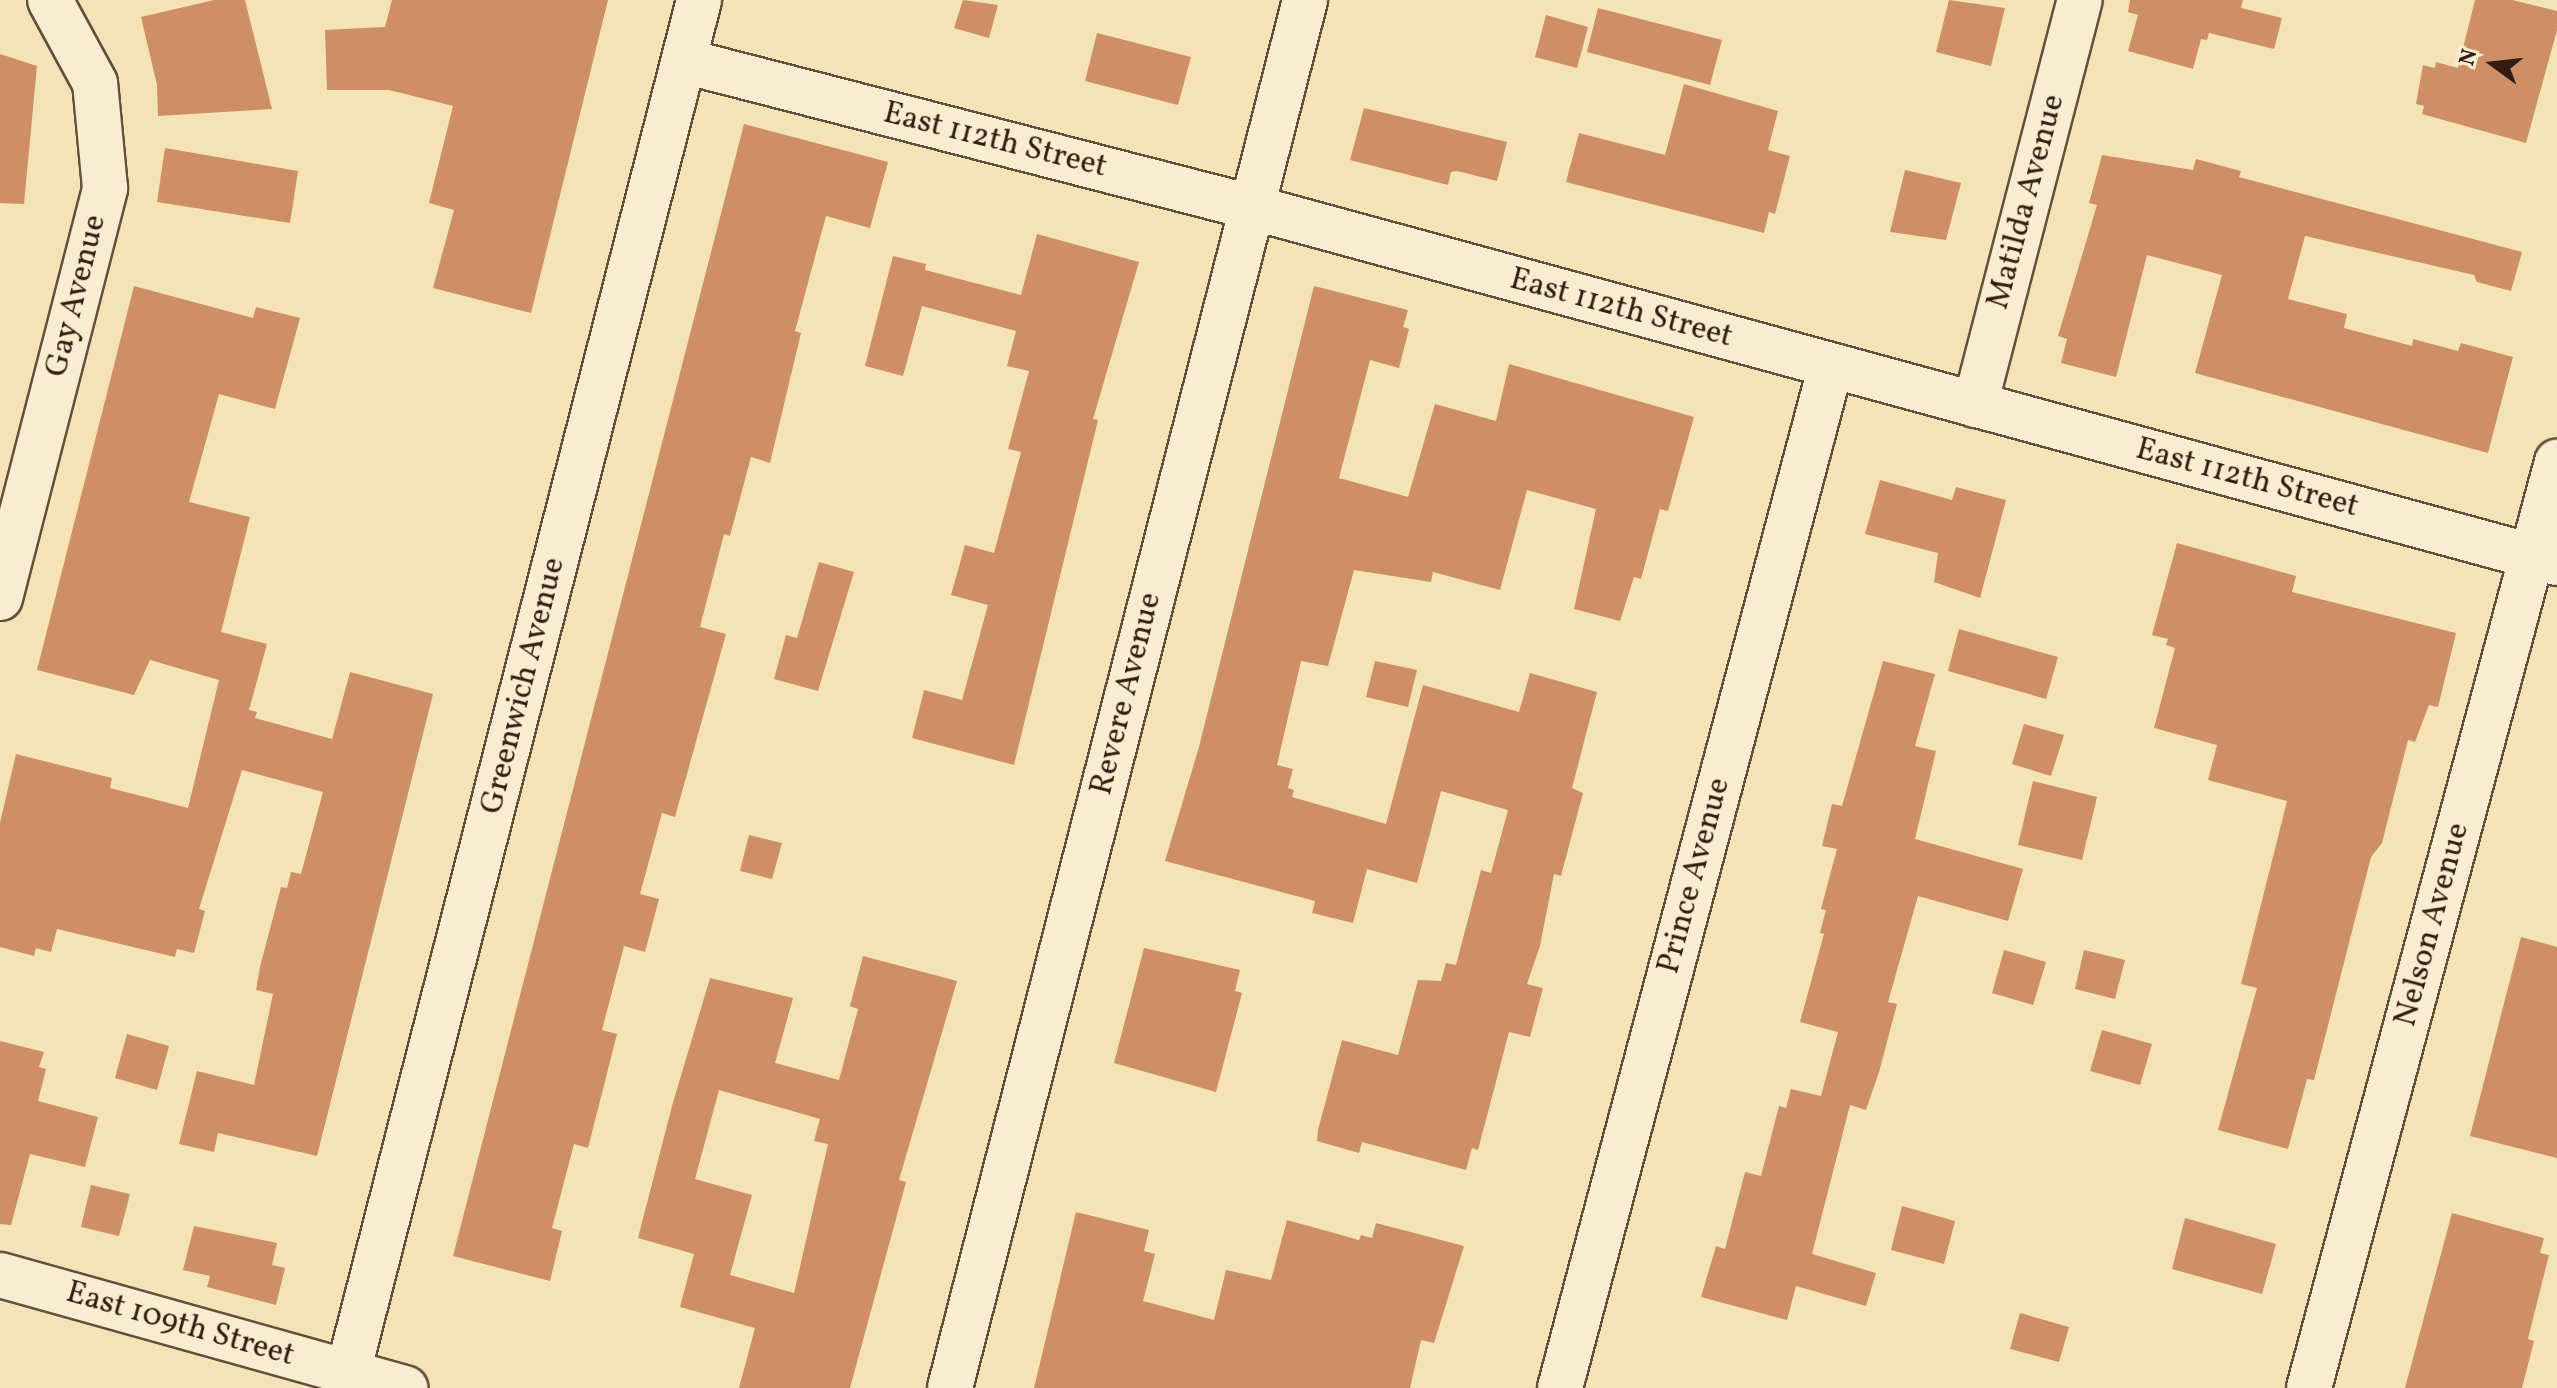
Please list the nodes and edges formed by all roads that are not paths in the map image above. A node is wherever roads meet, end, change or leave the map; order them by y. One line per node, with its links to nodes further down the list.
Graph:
1 (50, 0): 11 (street, Gay Avenue)
2 (699, 0): 5 (street, Greenwich Avenue)
3 (1305, 0): 6 (street, Revere Avenue)
4 (2080, 0): 8 (street, Matilda Avenue)
5 (684, 61): 6 (street, East 112th Street); 13 (street, Greenwich Avenue)
6 (1251, 207): 7 (street, East 112th Street); 15 (street, Revere Avenue)
7 (1831, 365): 8 (street, East 112th Street); 16 (street, Prince Avenue)
8 (1975, 405): 10 (street, East 112th Street)
9 (2557, 462): 10 (street, Nelson Avenue)
10 (2544, 560): 17 (street, Nelson Avenue)
11 (0, 598)
12 (0, 1275): 13 (street, East 109th Street)
13 (346, 1380): 14 (street, East 109th Street)
14 (406, 1388)
15 (950, 1388)
16 (1560, 1388)
17 (2309, 1388)

